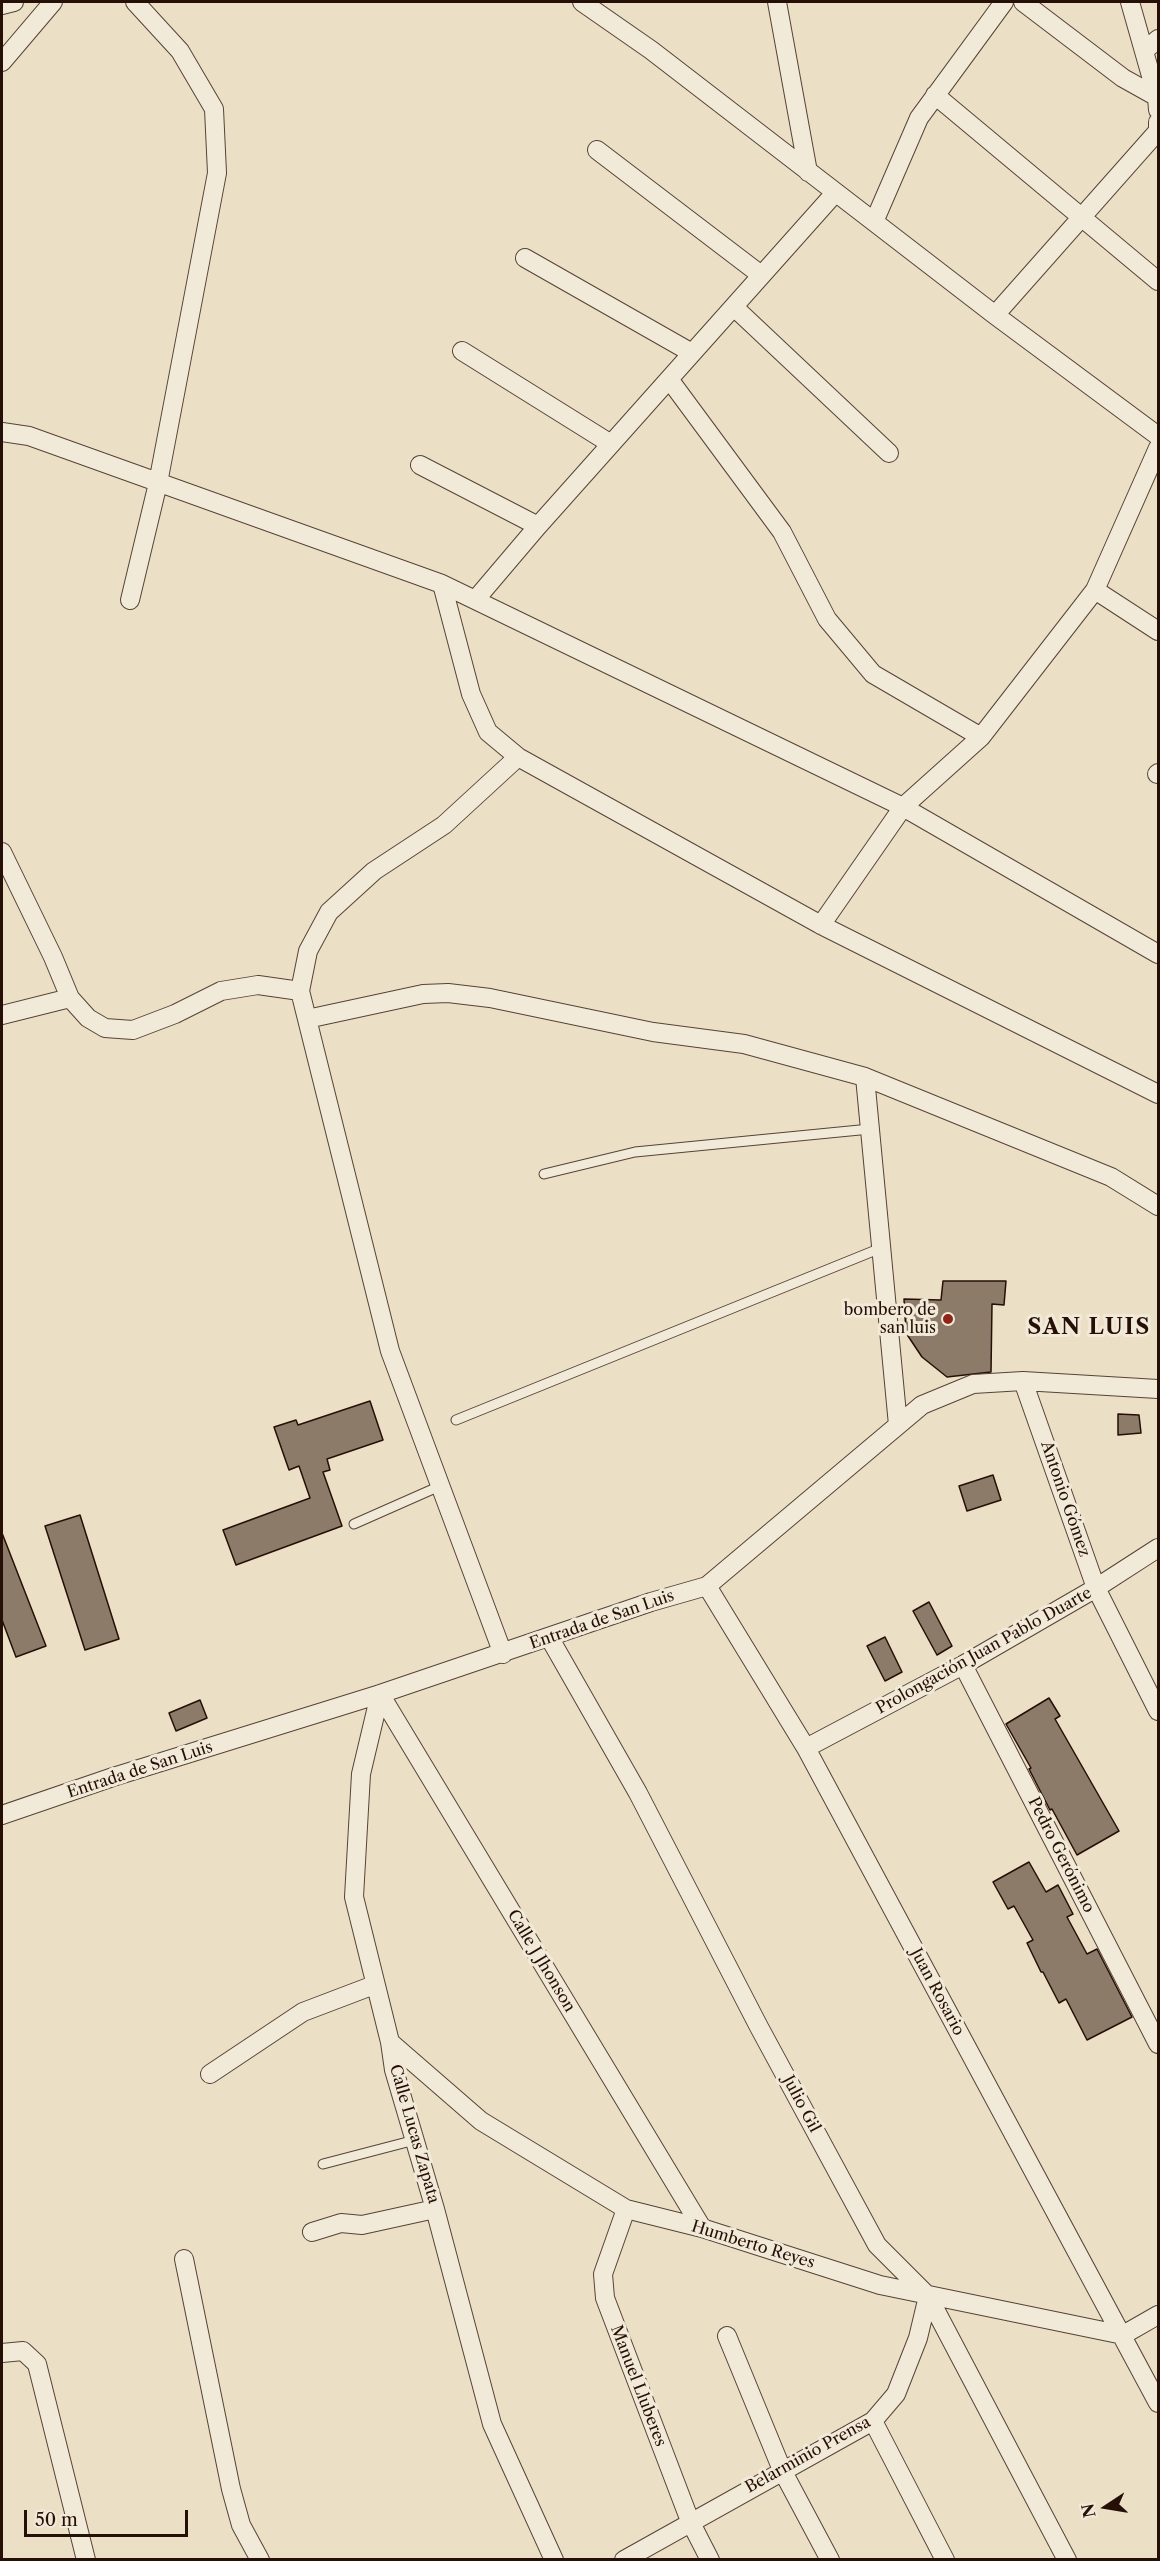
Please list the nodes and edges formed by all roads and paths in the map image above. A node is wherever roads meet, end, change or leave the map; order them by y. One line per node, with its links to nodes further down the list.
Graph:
1 (14, 2): 9 (street)
2 (53, 2): 12 (street)
3 (135, 2): 35 (street)
4 (582, 2): 17 (street)
5 (777, 2): 17 (street)
6 (1004, 2): 13 (street)
7 (1023, 2): 14 (street)
8 (1131, 2): 11 (street)
9 (2, 5)
10 (1158, 39): 11 (street)
11 (1144, 51): 14 (street)
12 (2, 62)
13 (935, 95): 19 (street); 20 (street)
14 (1158, 103)
15 (1158, 122): 19 (street)
16 (597, 150): 22 (street)
17 (808, 172): 18 (street)
18 (835, 193): 20 (street); 22 (street)
19 (1082, 216): 23 (street); 25 (street)
20 (874, 222): 25 (street)
21 (525, 258): 27 (street)
22 (761, 275): 24 (street)
23 (1158, 281)
24 (734, 307): 27 (street); 33 (street)
25 (995, 315): 30 (street)
26 (462, 351): 31 (street)
27 (692, 352): 28 (street)
28 (669, 379): 31 (street); 42 (street)
29 (2, 432): 35 (street)
30 (1158, 436)
31 (611, 444): 36 (street)
32 (1158, 448): 38 (street)
33 (889, 453)
34 (420, 465): 36 (street)
35 (158, 483): 37 (street); 40 (street)
36 (538, 526): 39 (street)
37 (442, 584): 39 (street); 43 (street)
38 (1095, 590): 41 (street); 42 (street)
39 (476, 599): 44 (street)
40 (130, 600)
41 (1158, 631)
42 (981, 737): 44 (street)
43 (518, 757): 46 (street); 48 (street)
44 (903, 807): 46 (street); 47 (street)
45 (2, 852): 49 (street)
46 (821, 925): 53 (street)
47 (1158, 954)
48 (300, 991): 49 (street); 51 (street)
49 (70, 998): 50 (street)
50 (2, 1015)
51 (307, 1019): 52 (street); 62 (street)
52 (865, 1077): 54 (street); 56 (street)
53 (1158, 1094)
54 (870, 1129): 55 (lane); 57 (street)
55 (544, 1174)
56 (1158, 1206)
57 (882, 1248): 60 (lane); 61 (street)
58 (1023, 1381): 59 (street, Entrada de San Luis); 61 (street, Entrada de San Luis); 66 (street, Antonio Gómez)
59 (1158, 1389)
60 (456, 1420)
61 (898, 1425): 65 (street, Entrada de San Luis)
62 (441, 1486): 63 (lane); 68 (street)
63 (354, 1524)
64 (1158, 1548): 66 (street, Prolongación Juan Pablo Duarte)
65 (707, 1586): 67 (street, Entrada de San Luis); 72 (street, Juan Rosario)
66 (1096, 1588): 69 (street, Prolongación Juan Pablo Duarte); 71 (street, Antonio Gómez)
67 (549, 1637): 68 (street, Entrada de San Luis); 85 (street, Julio Gil)
68 (503, 1654): 70 (street, Entrada de San Luis)
69 (963, 1665): 72 (street, Prolongación Juan Pablo Duarte); 76 (street, Pedro Gerónimo)
70 (380, 1695): 73 (street, Entrada de San Luis); 74 (street, Calle Lucas Zapata); 82 (street, Calle J Jhonson)
71 (1158, 1712)
72 (806, 1748): 87 (street, Juan Rosario)
73 (2, 1815)
74 (374, 1984): 75 (street, Calle Lucas Zapata); 77 (street)
75 (390, 2042): 78 (street, Calle Lucas Zapata); 80 (street, Humberto Reyes)
76 (1158, 2044)
77 (210, 2074)
78 (414, 2140): 79 (lane); 81 (street, Calle Lucas Zapata)
79 (323, 2164)
80 (626, 2209): 82 (street, Humberto Reyes); 93 (street, Manuel Lluberes)
81 (435, 2210): 83 (street); 96 (street, Calle Lucas Zapata)
82 (702, 2228): 85 (street, Humberto Reyes)
83 (312, 2232)
84 (184, 2259): 95 (street)
85 (928, 2296): 87 (street, Humberto Reyes); 91 (street, Belarminio Prensa); 101 (street, Julio Gil)
86 (1158, 2315): 87 (street)
87 (1123, 2335): 90 (street, Juan Rosario)
88 (727, 2336): 92 (street)
89 (2, 2353): 94 (street)
90 (1158, 2403)
91 (873, 2421): 92 (street, Belarminio Prensa); 100 (street)
92 (782, 2470): 93 (street, Belarminio Prensa); 99 (street)
93 (690, 2521): 97 (street, Belarminio Prensa); 98 (street, Manuel Lluberes)
94 (86, 2559)
95 (260, 2559)
96 (554, 2559)
97 (624, 2559)
98 (710, 2559)
99 (830, 2559)
100 (945, 2559)
101 (1067, 2559)

